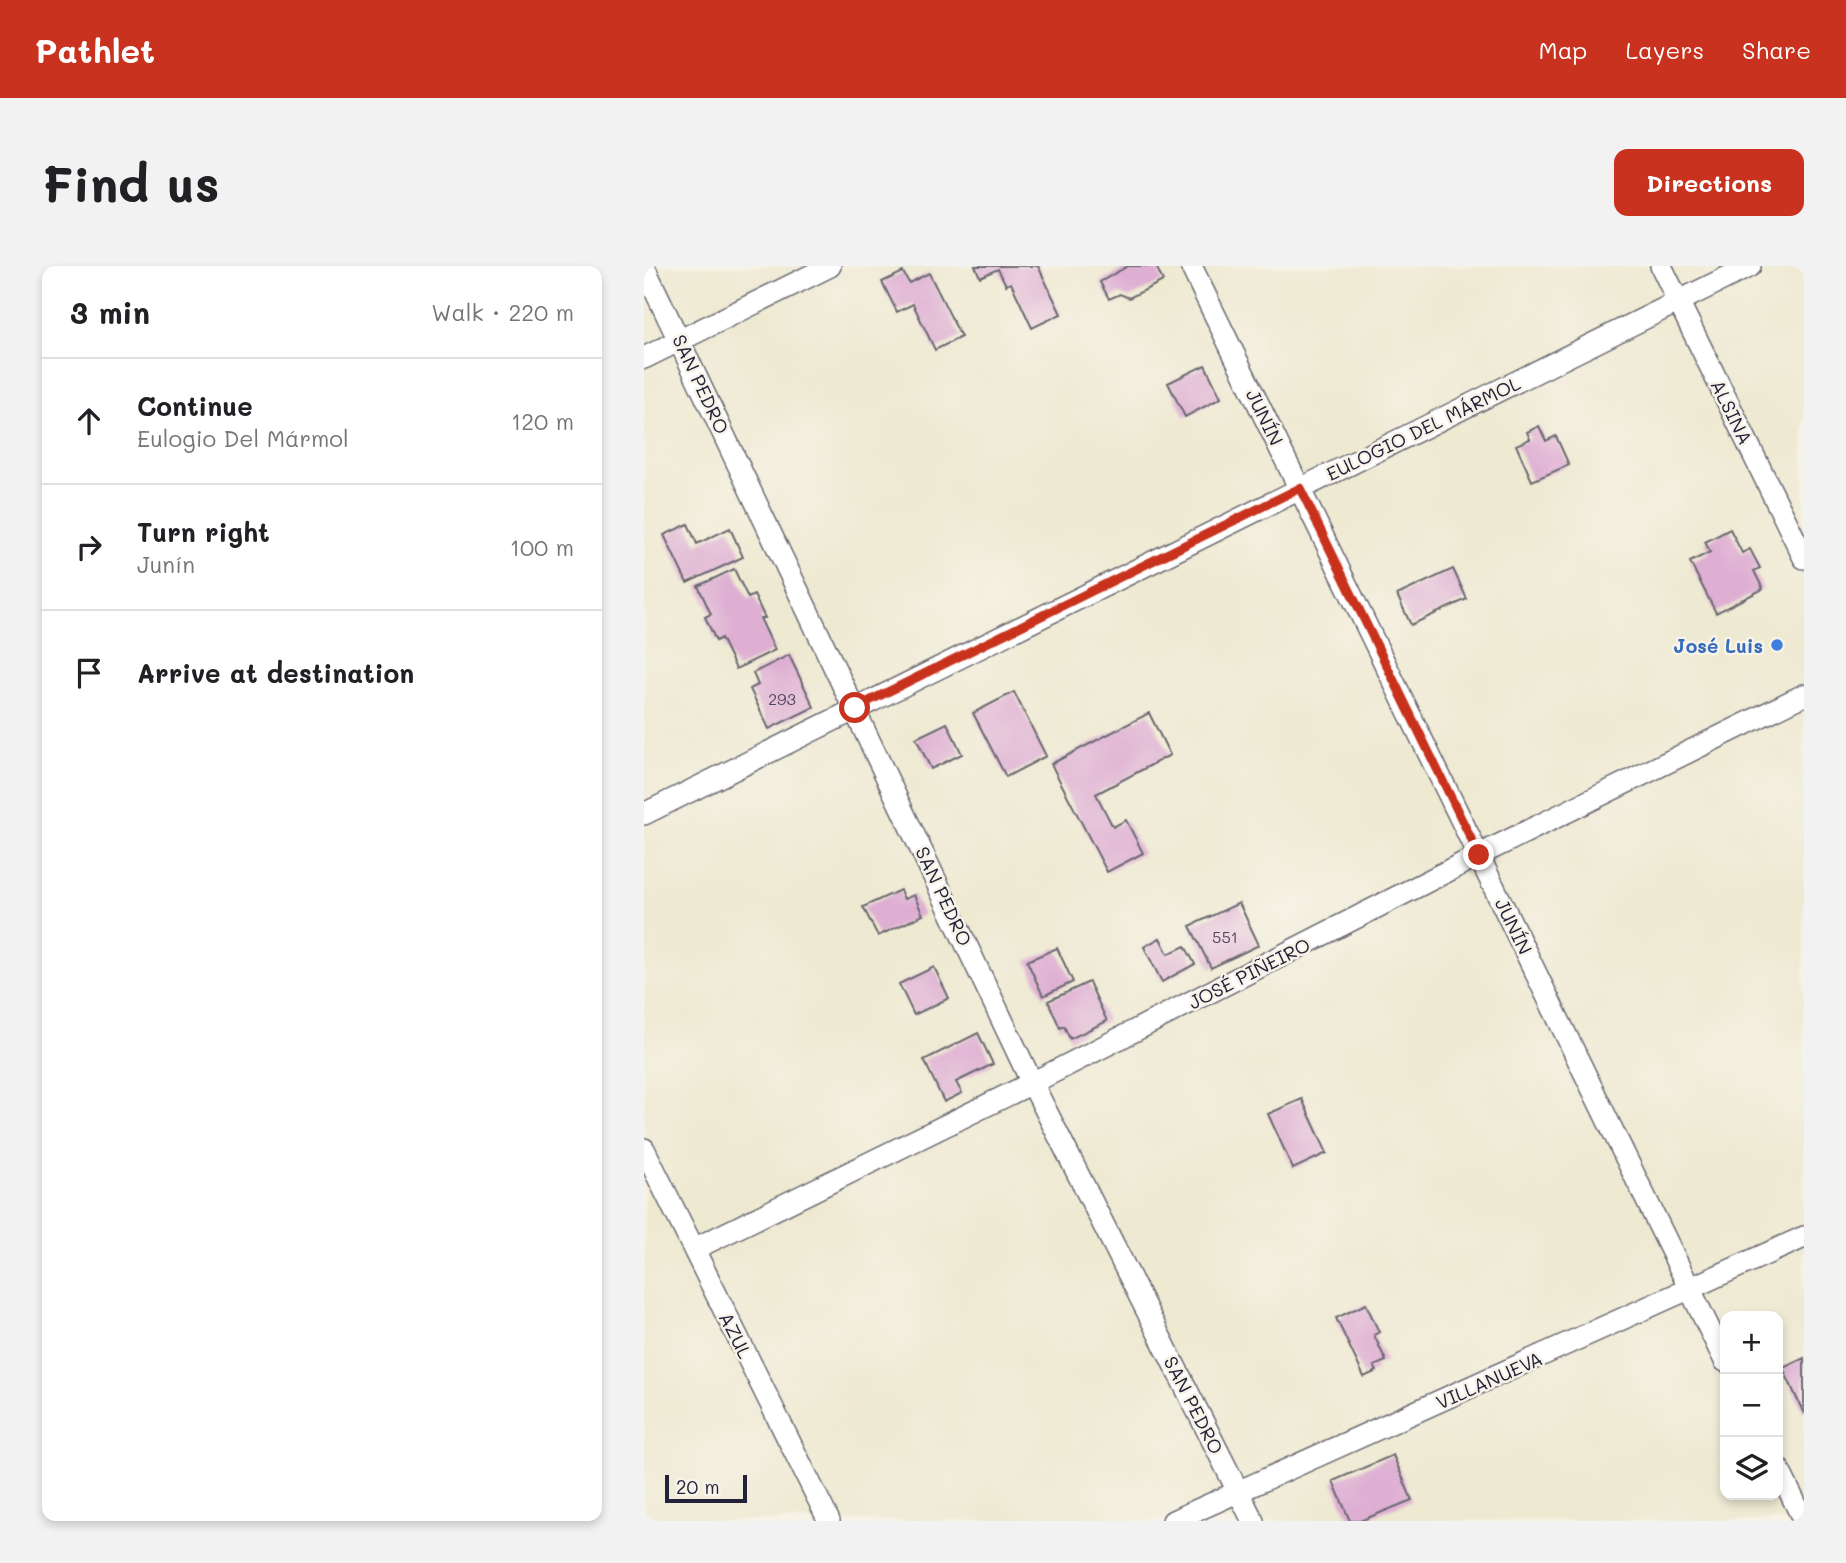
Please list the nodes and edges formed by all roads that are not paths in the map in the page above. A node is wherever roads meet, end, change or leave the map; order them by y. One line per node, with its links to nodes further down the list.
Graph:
1 (830, 266): 7 (street)
2 (1191, 266): 9 (street, JUNÍN)
3 (1661, 266): 6 (street, ALSINA)
4 (1750, 266): 6 (street, EULOGIO DEL MÁRMOL)
5 (644, 267): 7 (street, SAN PEDRO)
6 (1679, 302): 9 (street, EULOGIO DEL MÁRMOL); 10 (street, ALSINA)
7 (680, 340): 8 (street); 12 (street, SAN PEDRO)
8 (644, 358)
9 (1300, 488): 12 (street, EULOGIO DEL MÁRMOL); 14 (street, JUNÍN)
10 (1804, 558)
11 (1804, 695): 14 (street, JOSÉ PIÑEIRO)
12 (855, 708): 13 (street, EULOGIO DEL MÁRMOL); 15 (street, SAN PEDRO)
13 (644, 814)
14 (1479, 855): 15 (street, JOSÉ PIÑEIRO); 19 (street, JUNÍN)
15 (1032, 1083): 18 (street, JOSÉ PIÑEIRO); 22 (street, SAN PEDRO)
16 (644, 1149): 18 (street, AZUL)
17 (1804, 1237): 19 (street, VILLANUEVA)
18 (694, 1249): 23 (street, AZUL)
19 (1690, 1289): 20 (street, JUNÍN); 22 (street, VILLANUEVA)
20 (1720, 1350)
21 (1783, 1478): 26 (street)
22 (1239, 1493): 24 (street, VILLANUEVA); 25 (street, SAN PEDRO)
23 (829, 1521)
24 (1173, 1521)
25 (1253, 1521)
26 (1804, 1521)

